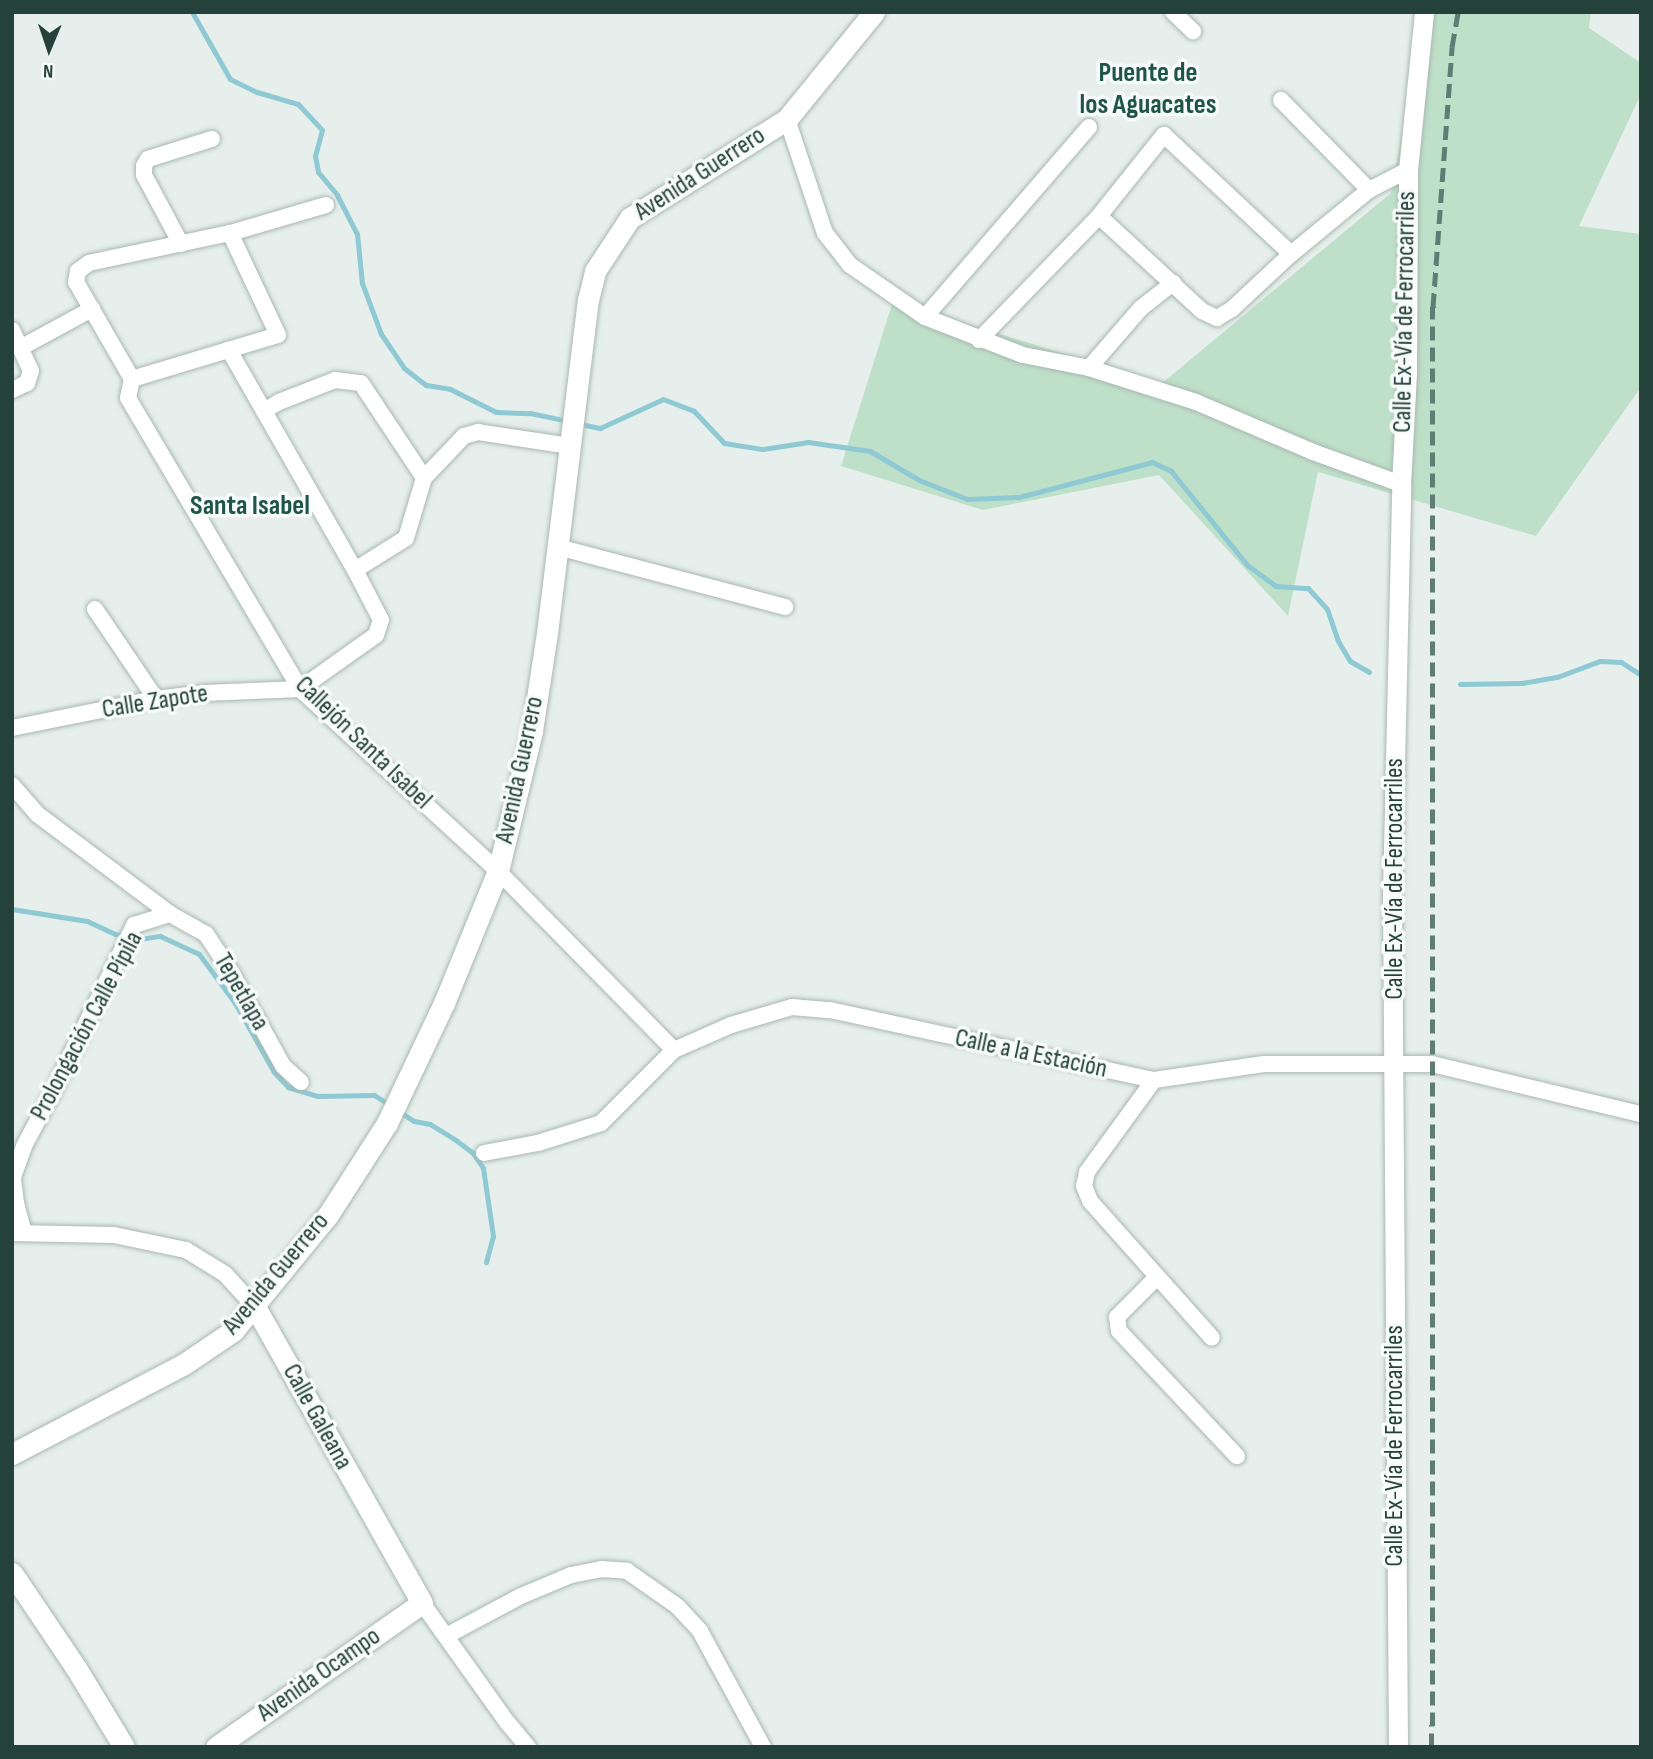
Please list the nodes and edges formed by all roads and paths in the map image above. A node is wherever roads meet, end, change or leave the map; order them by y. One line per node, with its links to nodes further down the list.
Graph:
1 (874, 12): 6 (main road, Avenida Guerrero)
2 (1173, 12): 4 (street)
3 (1424, 12): 9 (street, Calle Ex-Vía de Ferrocarriles)
4 (1193, 31)
5 (1281, 100): 10 (street)
6 (787, 119): 18 (street); 27 (main road, Avenida Guerrero)
7 (1089, 127): 18 (street)
8 (212, 139): 14 (street)
9 (1408, 170): 10 (street); 29 (street, Calle Ex-Vía de Ferrocarriles)
10 (1369, 190): 15 (street)
11 (326, 205): 13 (street)
12 (1098, 216): 15 (street); 16 (street); 20 (street)
13 (230, 233): 14 (street); 22 (street)
14 (181, 244): 17 (street, Callejón Santa Isabel)
15 (1291, 254): 16 (street)
16 (1172, 284): 23 (street)
17 (92, 309): 21 (street); 24 (street, Callejón Santa Isabel)
18 (925, 317): 20 (street)
19 (12, 330): 21 (street)
20 (979, 340): 23 (street)
21 (22, 347): 25 (street)
22 (229, 350): 24 (street); 26 (street)
23 (1089, 368): 29 (street)
24 (132, 379): 34 (street, Callejón Santa Isabel)
25 (12, 390)
26 (264, 411): 28 (street); 31 (street)
27 (571, 440): 28 (street); 30 (main road, Avenida Guerrero)
28 (424, 478): 31 (street)
29 (1401, 484): 41 (street, Calle Ex-Vía de Ferrocarriles)
30 (558, 547): 32 (street); 38 (main road, Avenida Guerrero)
31 (355, 570): 34 (street)
32 (785, 607)
33 (95, 609): 35 (street)
34 (300, 689): 35 (street, Calle Zapote); 38 (street, Callejón Santa Isabel)
35 (156, 699): 36 (street, Calle Zapote)
36 (12, 728)
37 (12, 785): 39 (street, Prolongación Calle Pípila)
38 (498, 871): 40 (street); 48 (main road, Avenida Guerrero)
39 (170, 914): 43 (street, Tepetlapa); 46 (street, Prolongación Calle Pípila)
40 (674, 1050): 42 (street, Calle a la Estación); 45 (street)
41 (1395, 1063): 42 (street, Calle a la Estación); 44 (street, Calle a la Estación); 59 (street, Calle Ex-Vía de Ferrocarriles)
42 (1154, 1080): 47 (street)
43 (301, 1082)
44 (1641, 1114)
45 (484, 1153)
46 (18, 1233): 48 (street, Calle Galeana)
47 (1157, 1277): 49 (street); 51 (street)
48 (255, 1307): 50 (main road, Avenida Guerrero); 53 (main road, Calle Galeana)
49 (1212, 1338)
50 (12, 1454)
51 (1237, 1456)
52 (12, 1573): 55 (main road)
53 (422, 1603): 54 (street, Calle Galeana); 56 (main road, Avenida Ocampo)
54 (446, 1636): 57 (street, Calle Galeana); 58 (street)
55 (124, 1747)
56 (216, 1747)
57 (528, 1747)
58 (763, 1747)
59 (1398, 1747)

